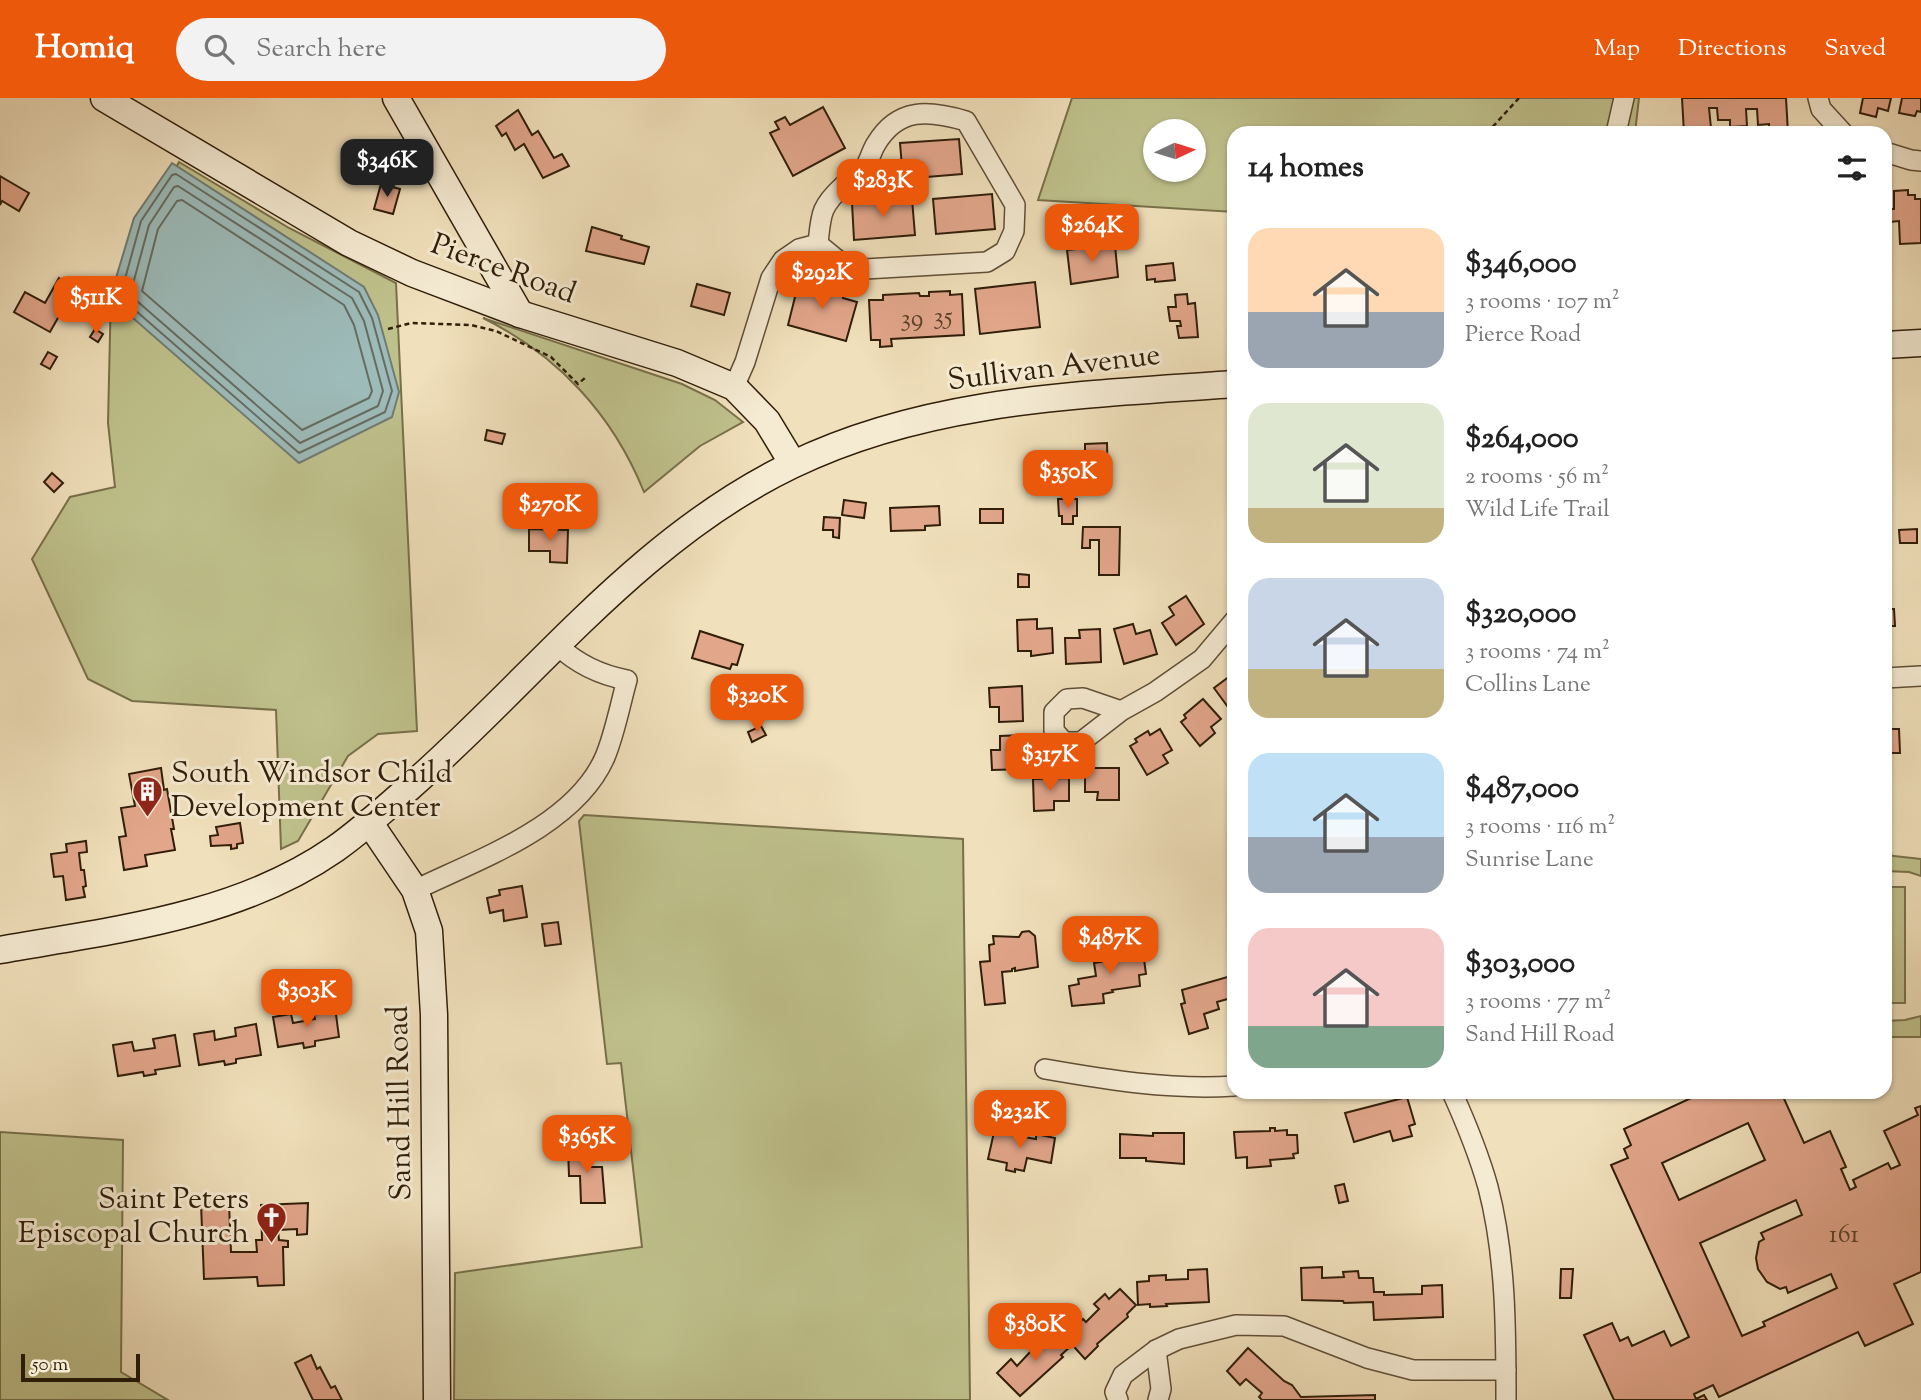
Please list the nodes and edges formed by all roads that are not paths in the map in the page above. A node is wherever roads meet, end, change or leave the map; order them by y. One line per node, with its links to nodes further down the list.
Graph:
1 (104, 98): 10 (street, Pierce Road)
2 (396, 98): 10 (street)
3 (1624, 98): 5 (street)
4 (1818, 98): 6 (street)
5 (1618, 126)
6 (1837, 126)
7 (1892, 154): 8 (street)
8 (1921, 161)
9 (818, 244): 9 (street); 14 (street)
10 (520, 314): 14 (street, Pierce Road)
11 (1921, 343): 12 (street)
12 (1892, 345)
13 (1227, 384): 15 (street, Sullivan Avenue)
14 (734, 387): 15 (street, Pierce Road)
15 (793, 464): 17 (street, Sullivan Avenue)
16 (1227, 629): 20 (street)
17 (557, 645): 21 (street, Sullivan Avenue); 22 (street)
18 (1921, 676): 19 (street)
19 (1892, 678)
20 (1121, 711)
21 (369, 822): 22 (street, Sand Hill Road); 23 (street, Sullivan Avenue)
22 (415, 890): 29 (street, Sand Hill Road)
23 (0, 950)
24 (1045, 1069): 25 (street)
25 (1227, 1086)
26 (1455, 1099): 28 (street)
27 (1156, 1350): 28 (street); 30 (street); 31 (street)
28 (1506, 1370): 32 (street)
29 (437, 1400)
30 (1118, 1400)
31 (1157, 1400)
32 (1506, 1400)

